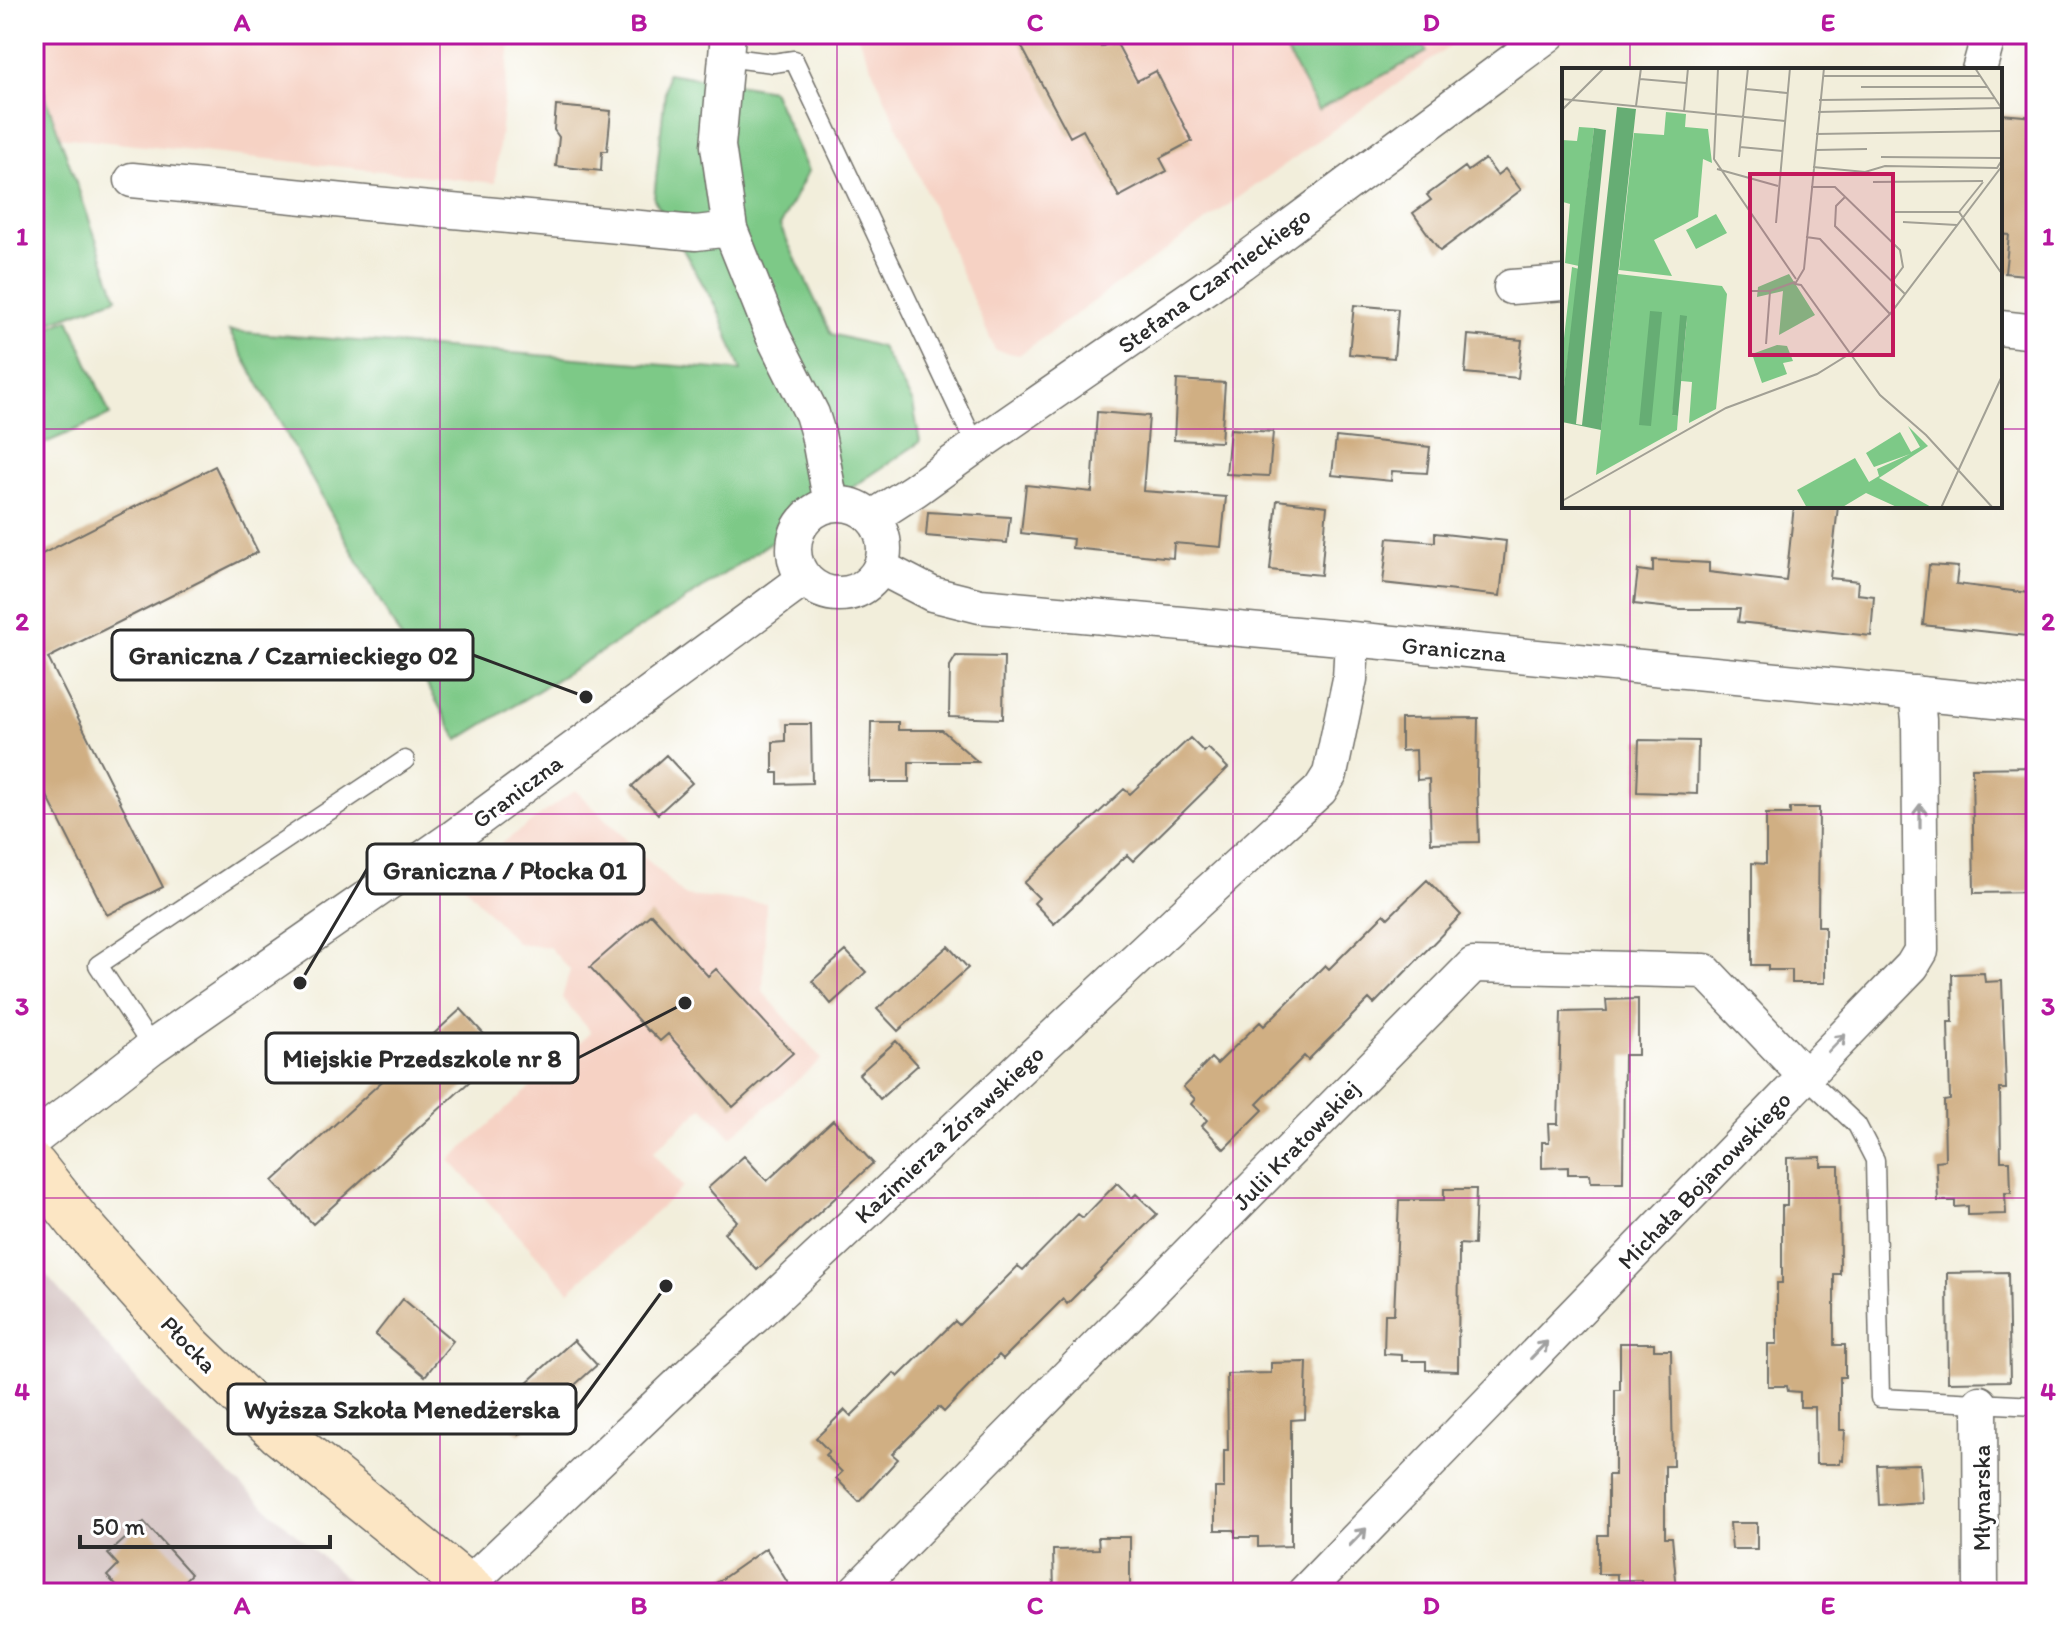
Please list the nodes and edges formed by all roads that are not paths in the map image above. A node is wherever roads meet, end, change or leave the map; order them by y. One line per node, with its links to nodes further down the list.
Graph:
1 (1549, 34): 11 (street, Stefana Czarnieckiego)
2 (1989, 34): 4 (street)
3 (726, 46): 6 (street); 11 (lane)
4 (1980, 68)
5 (132, 180): 6 (street)
6 (730, 229): 12 (street)
7 (1562, 283): 8 (street)
8 (1511, 287)
9 (2002, 328): 10 (street)
10 (2036, 332)
11 (976, 446): 13 (street, Stefana Czarnieckiego)
12 (831, 504): 13 (street); 15 (street)
13 (873, 517): 14 (street)
14 (880, 567): 15 (street); 16 (street, Graniczna)
15 (804, 579): 20 (street, Graniczna)
16 (1352, 639): 17 (street, Graniczna); 26 (street, Kazimierza Żórawskiego)
17 (1916, 693): 18 (street, Graniczna); 21 (street, Michała Bojanowskiego, one-way to 17)
18 (2036, 705)
19 (405, 760): 20 (lane)
20 (152, 1047): 22 (street, Graniczna)
21 (1805, 1076): 24 (lane); 27 (street, Julii Kratowskiej); 28 (street, Michała Bojanowskiego, one-way to 21)
22 (34, 1139)
23 (34, 1166): 26 (main road, Płocka)
24 (1980, 1403): 25 (lane); 29 (street, Młynarska)
25 (2036, 1406)
26 (471, 1590)
27 (854, 1593)
28 (1304, 1593)
29 (1981, 1593)

